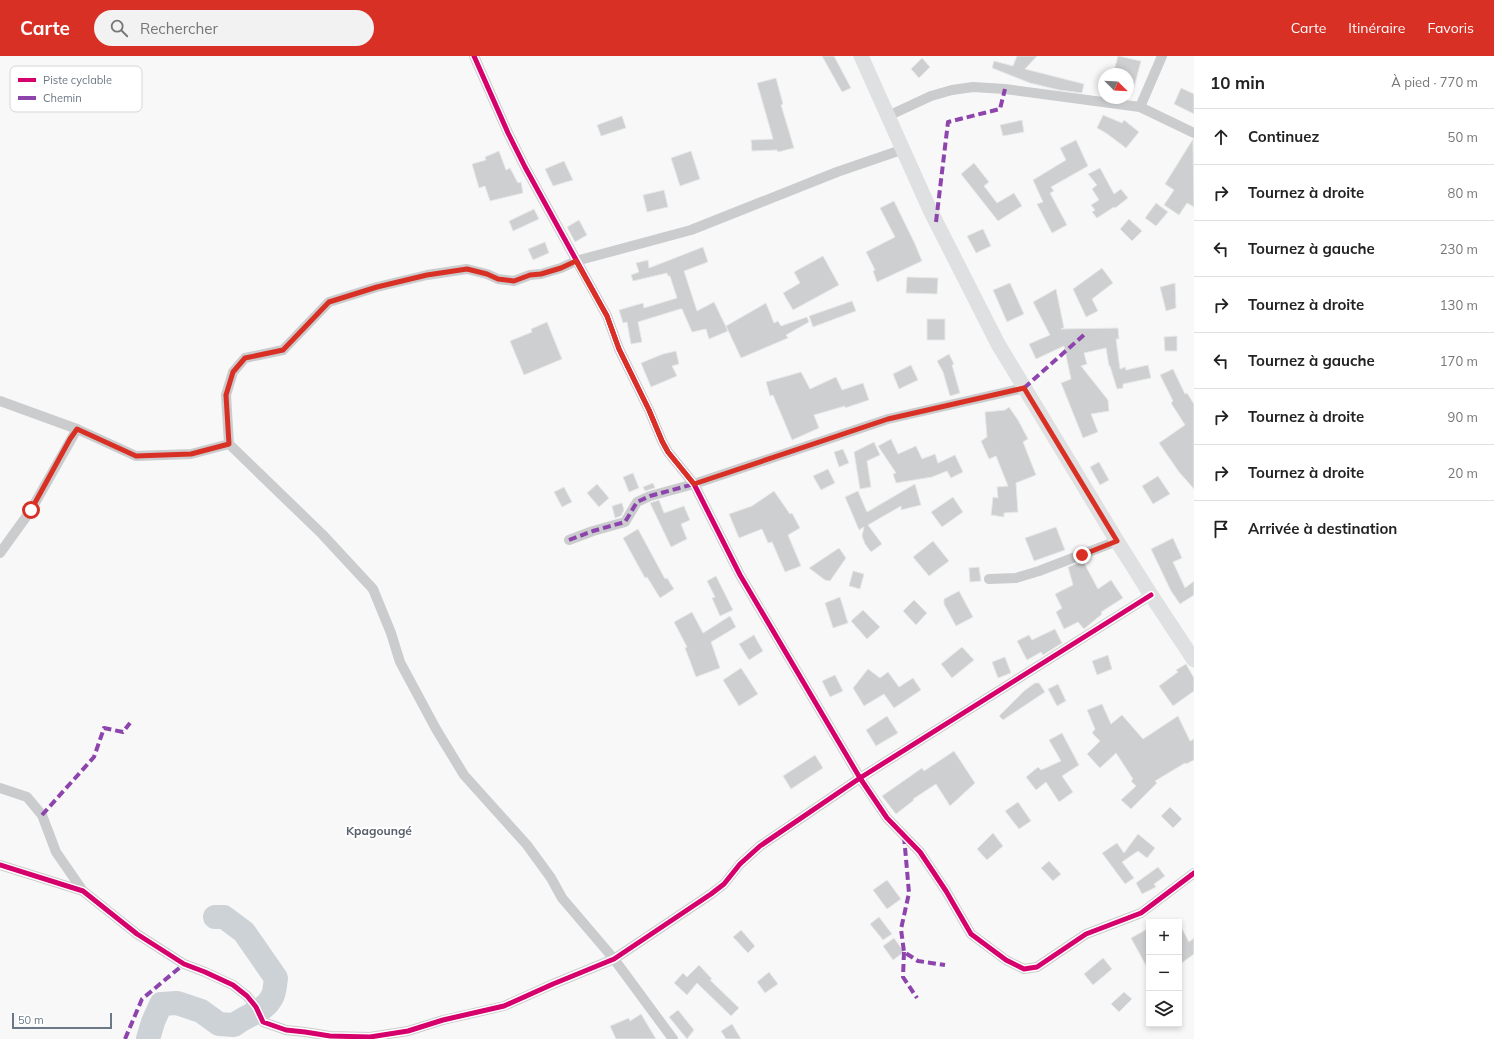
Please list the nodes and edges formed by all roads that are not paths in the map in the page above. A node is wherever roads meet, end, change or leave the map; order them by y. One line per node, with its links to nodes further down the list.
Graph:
1 (474, 56): 8 (street)
2 (861, 56): 5 (street)
3 (1162, 56): 4 (street)
4 (1140, 107): 5 (street); 6 (street)
5 (888, 116): 7 (street)
6 (1194, 133)
7 (904, 149): 8 (street); 9 (street)
8 (576, 261): 12 (street); 13 (street)
9 (1024, 388): 13 (street); 15 (street)
10 (0, 401): 11 (street)
11 (77, 429): 12 (street); 16 (street)
12 (229, 444): 25 (street)
13 (694, 484): 14 (street); 20 (street)
14 (569, 540)
15 (1117, 541): 17 (street); 18 (street)
16 (0, 553)
17 (989, 579)
18 (1151, 595): 19 (street); 20 (street)
19 (1194, 660)
20 (860, 778): 23 (street); 25 (street)
21 (0, 788): 24 (street)
22 (0, 865): 24 (street)
23 (1194, 873)
24 (83, 891): 25 (street)
25 (614, 959): 26 (street)
26 (673, 1039)

